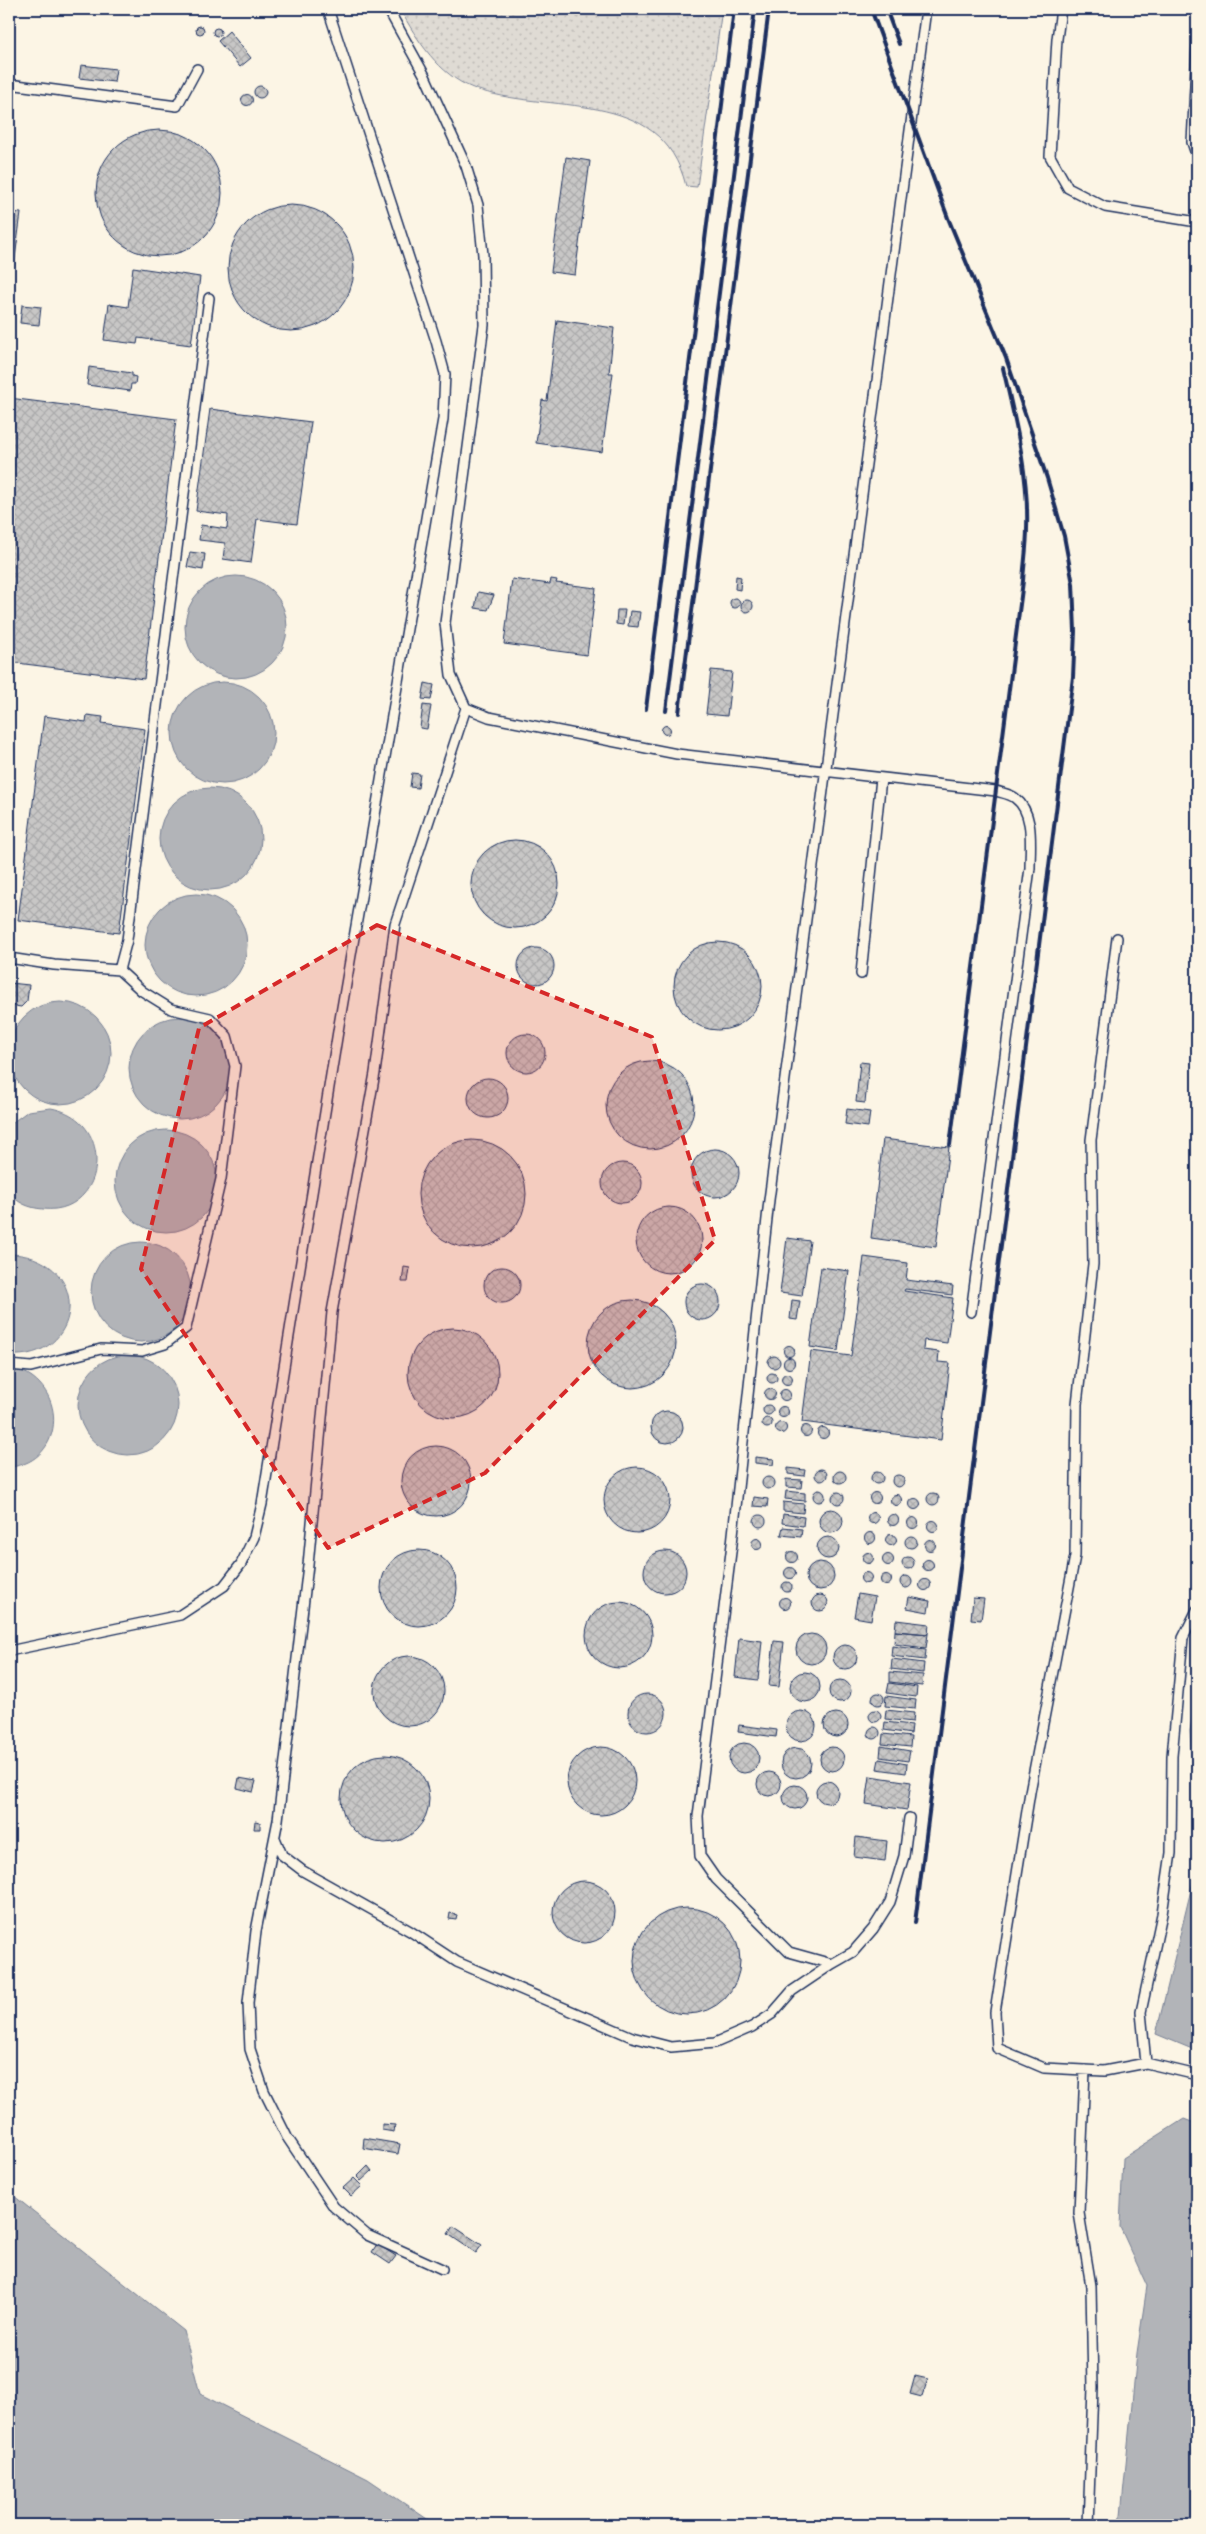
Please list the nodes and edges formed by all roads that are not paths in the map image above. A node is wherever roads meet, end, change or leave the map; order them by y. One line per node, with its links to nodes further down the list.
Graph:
1 (328, 9): 21 (lane)
2 (388, 9): 11 (lane)
3 (926, 9): 12 (lane)
4 (1062, 9): 9 (lane)
5 (1197, 47): 8 (lane)
6 (197, 69): 7 (lane)
7 (9, 84)
8 (1197, 157)
9 (1197, 222)
10 (209, 298): 16 (lane)
11 (466, 708): 12 (lane); 23 (lane)
12 (824, 771): 13 (lane); 24 (lane)
13 (881, 778): 17 (lane); 18 (lane)
14 (1117, 938): 26 (lane)
15 (9, 958): 16 (lane)
16 (120, 970): 19 (lane)
17 (861, 974)
18 (971, 1312)
19 (9, 1365)
20 (1197, 1610): 25 (lane)
21 (9, 1651)
22 (909, 1818): 24 (lane)
23 (275, 1838): 24 (lane); 28 (lane)
24 (832, 1964)
25 (1146, 2063): 26 (lane); 27 (lane)
26 (1085, 2070): 29 (lane)
27 (1197, 2075)
28 (442, 2269)
29 (1088, 2525)

